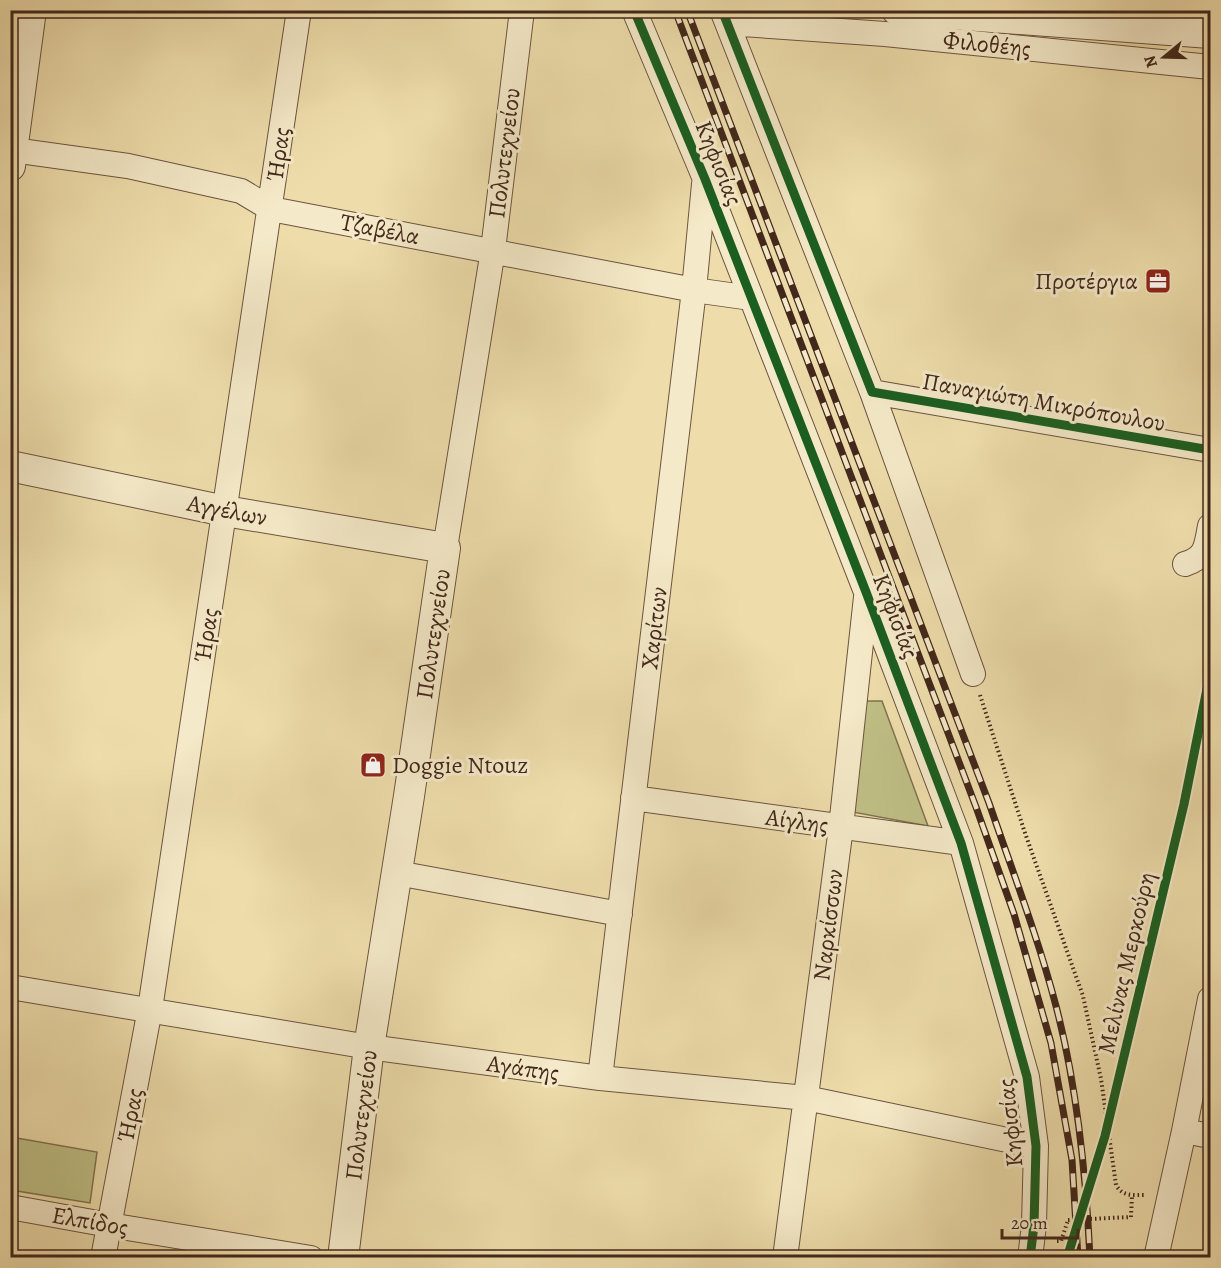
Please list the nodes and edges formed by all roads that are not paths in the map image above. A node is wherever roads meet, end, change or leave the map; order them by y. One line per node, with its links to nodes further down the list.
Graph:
1 (31, 10): 9 (street)
2 (299, 10): 11 (street, Ήρας)
3 (522, 10): 12 (street, Πολυτεχνείου)
4 (634, 10): 10 (street, Κηφισίας)
5 (897, 10): 7 (street, Φιλοθέης)
6 (724, 16): 8 (street, Φιλοθέης); 15 (street)
7 (1210, 33)
8 (1210, 67)
9 (12, 158): 11 (street, Τζαβέλα)
10 (705, 179): 13 (street, Χαρίτων); 14 (street, Κηφισίας)
11 (271, 209): 12 (street, Τζαβέλα); 18 (street, Ήρας)
12 (493, 250): 13 (street, Τζαβέλα); 20 (street, Πολυτεχνείου)
13 (694, 290): 14 (street, Τζαβέλα); 24 (street, Χαρίτων)
14 (751, 298): 22 (street, Κηφισίας)
15 (872, 392): 16 (street, Παναγιώτη Μικρόπουλου); 23 (street)
16 (1210, 450)
17 (10, 466): 18 (street, Αγγέλων)
18 (225, 511): 20 (street, Αγγέλων); 31 (street, Ήρας)
19 (1210, 526): 21 (street)
20 (445, 548): 27 (street, Πολυτεχνείου)
21 (1185, 564)
22 (867, 592): 25 (street, Ναρκίσσων); 26 (street, Κηφισίας)
23 (973, 674)
24 (633, 798): 25 (street, Αίγλης); 28 (street, Χαρίτων)
25 (841, 827): 26 (street, Αίγλης); 34 (street, Ναρκίσσων)
26 (961, 843): 37 (street, Κηφισίας)
27 (397, 873): 28 (street); 32 (street, Πολυτεχνείου)
28 (620, 914): 33 (street, Χαρίτων)
29 (10, 987): 31 (street, Αγάπης)
30 (1210, 999): 35 (street)
31 (150, 1009): 32 (street, Αγάπης); 39 (street, Ήρας)
32 (369, 1047): 33 (street, Αγάπης); 42 (street, Πολυτεχνείου)
33 (600, 1078): 34 (street, Αγάπης)
34 (806, 1098): 37 (street, Αγάπης); 43 (street, Ναρκίσσων)
35 (1184, 1131): 36 (street); 45 (street)
36 (1210, 1136)
37 (1036, 1146): 44 (street, Κηφισίας)
38 (10, 1207): 39 (street, Ελπίδος)
39 (109, 1225): 40 (street, Ήρας); 41 (street, Ελπίδος)
40 (103, 1257)
41 (311, 1257)
42 (343, 1257)
43 (785, 1257)
44 (1030, 1257)
45 (1156, 1257)

